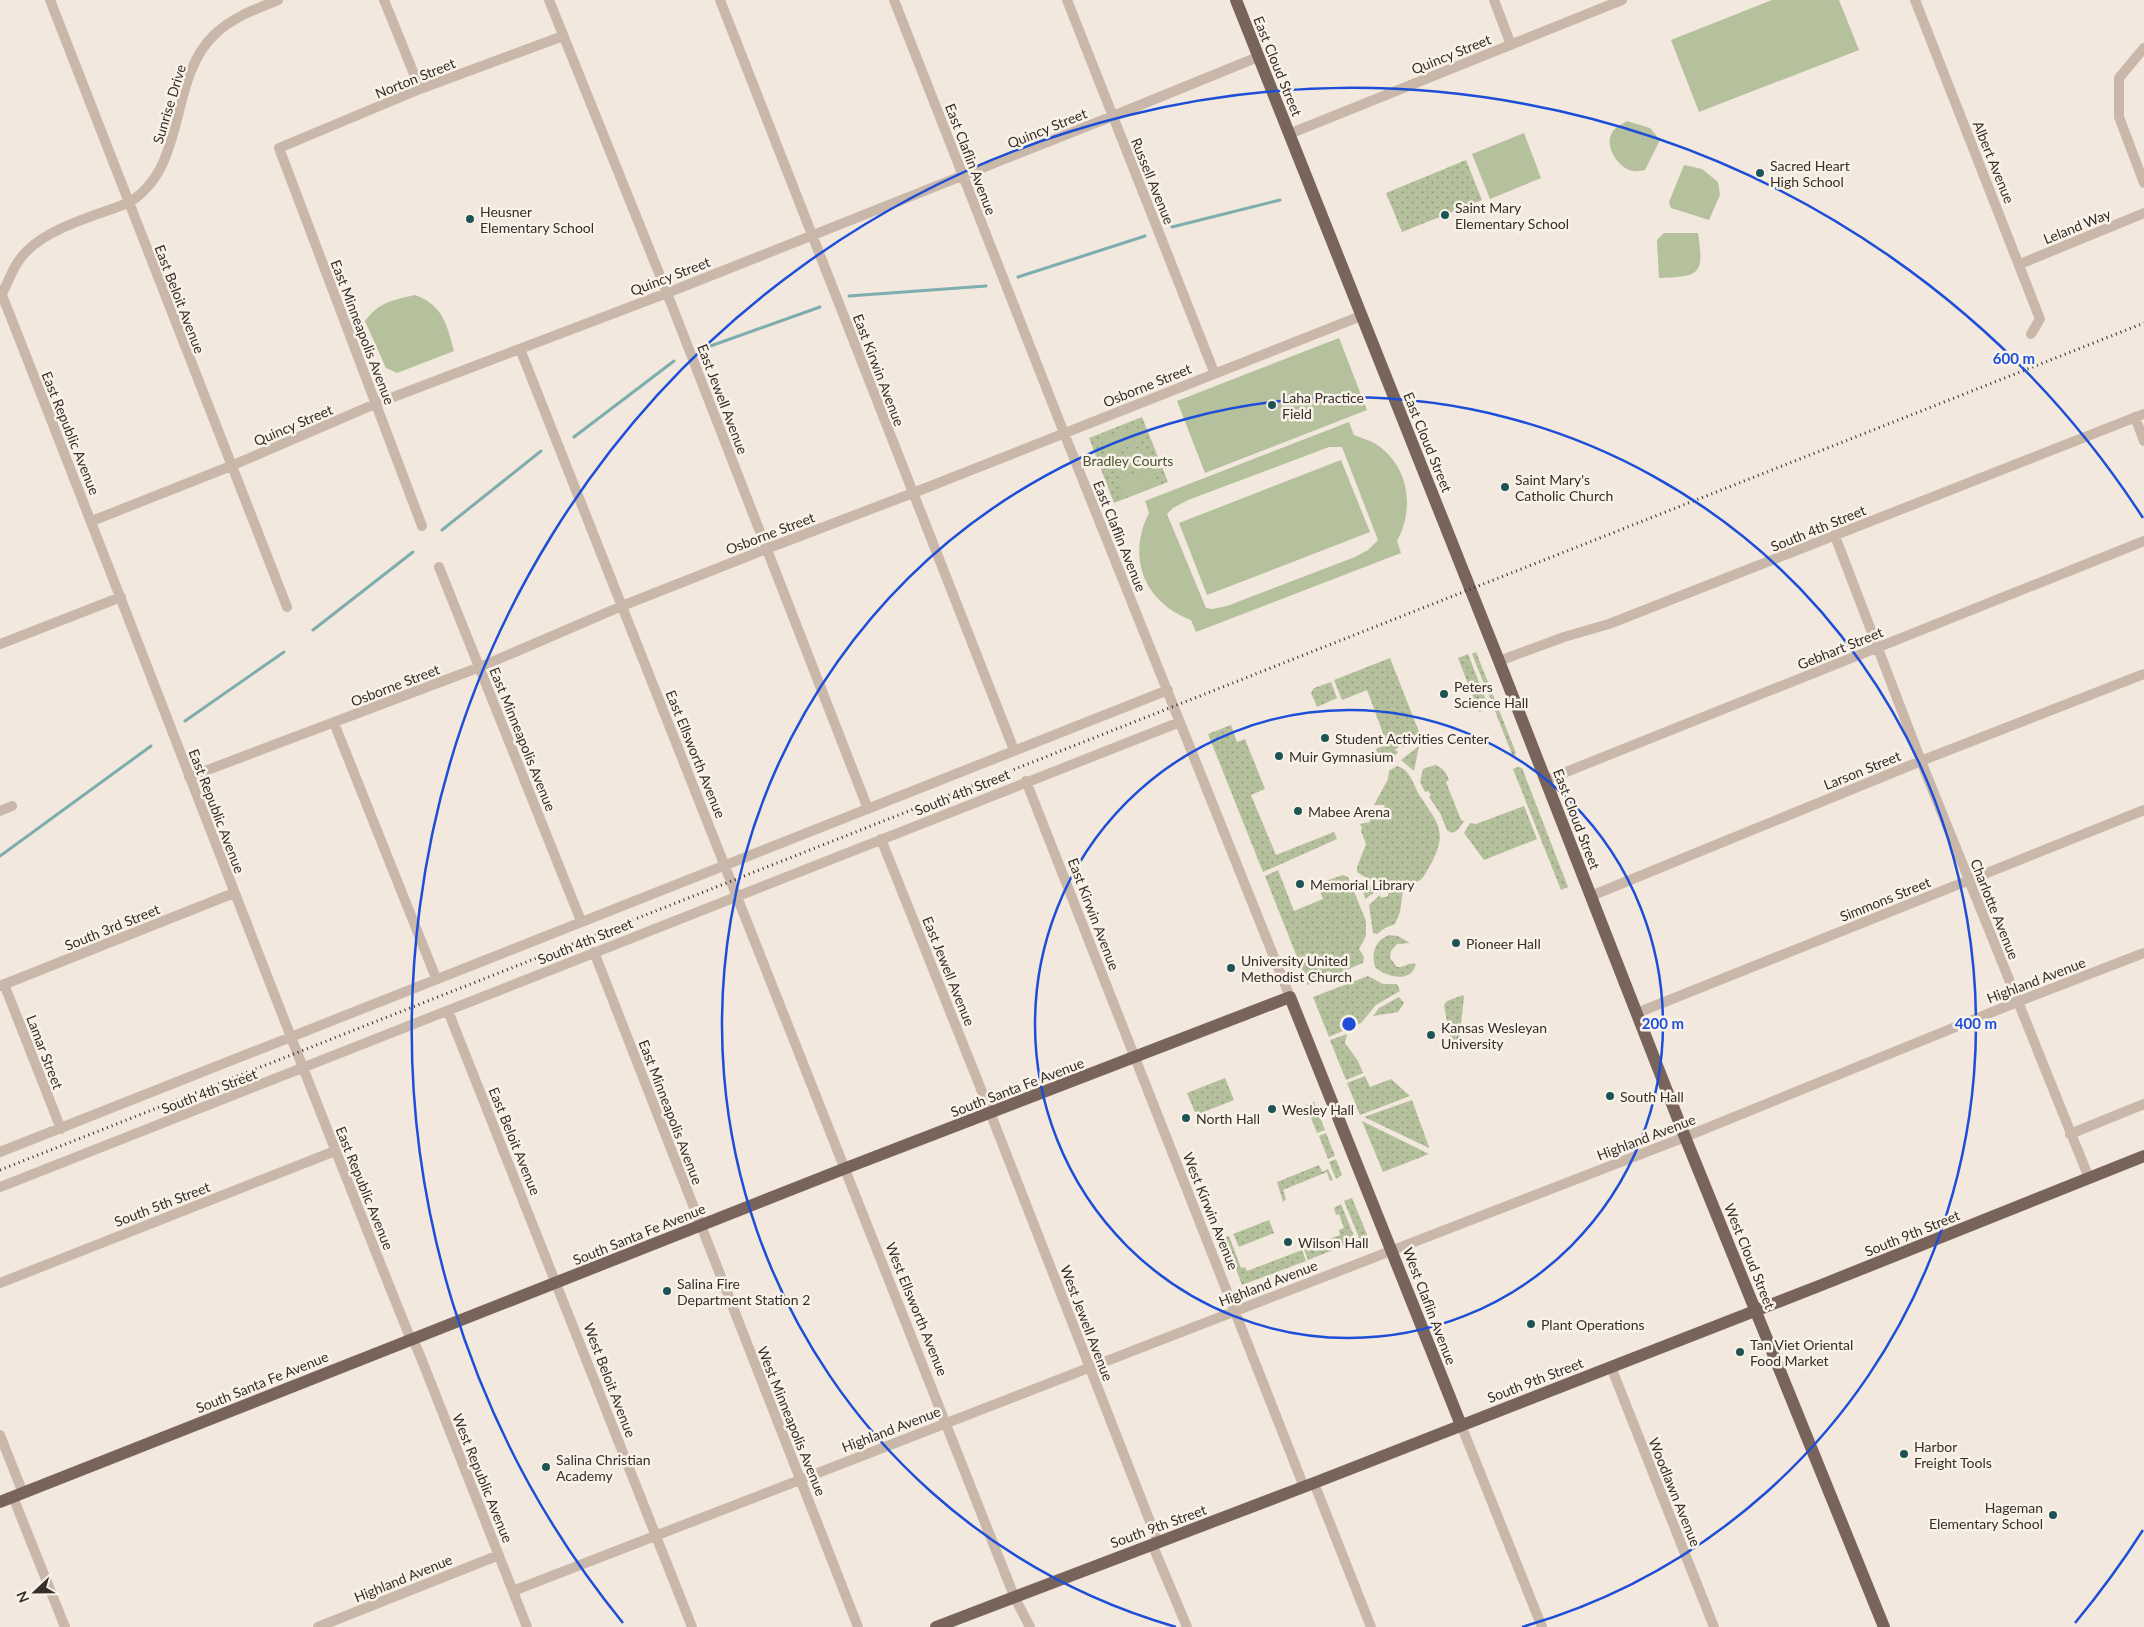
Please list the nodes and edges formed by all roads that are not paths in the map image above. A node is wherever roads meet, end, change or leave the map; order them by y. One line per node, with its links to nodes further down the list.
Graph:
1 (50, 0): 22 (street, East Beloit Avenue)
2 (278, 0): 22 (street, Sunrise Drive)
3 (384, 0): 16 (street)
4 (550, 0): 12 (street, East Jewell Avenue)
5 (720, 0): 24 (street, East Kirwin Avenue)
6 (894, 0): 20 (street, East Claflin Avenue)
7 (1067, 0): 17 (street, Russell Avenue)
8 (1236, 0): 15 (main road, East Cloud Street)
9 (1494, 0): 13 (street)
10 (1622, 0): 13 (street, Quincy Street)
11 (1915, 0): 25 (street, Albert Avenue)
12 (563, 36): 16 (street, Norton Street); 27 (street, East Jewell Avenue)
13 (1511, 45): 18 (street, Quincy Street)
14 (2144, 48): 21 (street)
15 (1258, 57): 17 (street, Quincy Street); 18 (main road, East Cloud Street)
16 (420, 90): 19 (street, Norton Street)
17 (1113, 116): 20 (street, Quincy Street); 31 (street, Russell Avenue)
18 (1289, 134): 28 (main road, East Cloud Street)
19 (279, 148): 32 (street, East Minneapolis Avenue)
20 (963, 176): 24 (street, Quincy Street); 34 (street, East Claflin Avenue)
21 (2144, 183)
22 (128, 203): 26 (street, Sunrise Drive); 36 (street, East Beloit Avenue)
23 (2144, 213): 25 (street, Leland Way)
24 (811, 236): 27 (street, Quincy Street); 37 (street, East Kirwin Avenue)
25 (2020, 264): 29 (street, Albert Avenue)
26 (1, 292): 38 (street, East Republic Avenue)
27 (667, 293): 30 (street, Quincy Street); 42 (street, East Jewell Avenue)
28 (1361, 316): 31 (street, Osborne Street); 49 (main road, East Cloud Street)
29 (2031, 334)
30 (520, 349): 32 (street, Quincy Street); 45 (street, East Ellsworth Avenue)
31 (1214, 372): 34 (street, Osborne Street)
32 (375, 404): 36 (street, Quincy Street); 39 (street, East Minneapolis Avenue)
33 (2139, 415): 35 (street); 40 (street, South 4th Street)
34 (1064, 433): 37 (street, Osborne Street); 52 (street, East Claflin Avenue)
35 (2144, 441)
36 (231, 466): 38 (street, Quincy Street); 46 (street, East Beloit Avenue)
37 (913, 493): 42 (street, Osborne Street); 55 (street, East Kirwin Avenue)
38 (92, 521): 44 (street, East Republic Avenue)
39 (422, 526)
40 (1835, 536): 48 (street, Charlotte Avenue); 49 (street, South 4th Street)
41 (2144, 541): 48 (street, Gebhart Street)
42 (766, 549): 45 (street, Osborne Street); 61 (street, East Jewell Avenue)
43 (439, 567): 50 (street, East Minneapolis Avenue)
44 (121, 597): 47 (street); 57 (street, East Republic Avenue)
45 (622, 606): 50 (street, Osborne Street); 65 (street, East Ellsworth Avenue)
46 (287, 607)
47 (0, 644)
48 (1878, 647): 56 (street, Charlotte Avenue); 58 (street, Gebhart Street)
49 (1499, 661): 58 (main road, East Cloud Street)
50 (480, 667): 54 (street, Osborne Street); 70 (street, East Minneapolis Avenue)
51 (2144, 674): 56 (street, Larson Street)
52 (1168, 690): 53 (street, East Claflin Avenue); 55 (street, South 4th Street)
53 (1180, 722): 59 (street, South 4th Street); 75 (street, East Claflin Avenue)
54 (334, 723): 57 (street, Osborne Street); 73 (street)
55 (1014, 750): 61 (street, South 4th Street)
56 (1921, 761): 66 (street, Charlotte Avenue); 69 (street, Larson Street)
57 (189, 777): 67 (street, East Republic Avenue)
58 (1546, 780): 69 (main road, East Cloud Street)
59 (1026, 781): 64 (street, South 4th Street); 80 (street, East Kirwin Avenue)
60 (12, 806): 63 (street)
61 (868, 809): 65 (street, South 4th Street)
62 (2144, 810): 66 (street, Simmons Street)
63 (0, 811)
64 (881, 839): 68 (street, South 4th Street); 83 (street, East Jewell Avenue)
65 (725, 864): 68 (street, East Ellsworth Avenue); 70 (street, South 4th Street)
66 (1968, 880): 76 (street, Charlotte Avenue); 78 (street, Simmons Street)
67 (234, 893): 74 (street, South 3rd Street); 79 (street, East Republic Avenue)
68 (738, 896): 71 (street, South 4th Street); 90 (street, East Ellsworth Avenue)
69 (1591, 896): 78 (main road, West Cloud Street)
70 (581, 921): 73 (street, South 4th Street)
71 (594, 952): 77 (street, South 4th Street); 93 (street, East Minneapolis Avenue)
72 (2144, 953): 76 (street, Highland Avenue)
73 (436, 978): 79 (street, South 4th Street)
74 (2, 985): 84 (street, Lamar Street)
75 (1290, 997): 80 (main road, South Santa Fe Avenue); 94 (main road, West Claflin Avenue)
76 (2017, 1002): 85 (street, Charlotte Avenue); 86 (street, Highland Avenue)
77 (448, 1011): 81 (street, South 4th Street); 95 (street, East Beloit Avenue)
78 (1637, 1014): 86 (main road, West Cloud Street)
79 (290, 1036): 81 (street, East Republic Avenue); 84 (street, South 4th Street)
80 (1135, 1058): 83 (main road, South Santa Fe Avenue); 97 (street, West Kirwin Avenue)
81 (303, 1069): 87 (street, East Republic Avenue); 92 (street, South 4th Street)
82 (2144, 1104): 85 (street)
83 (990, 1113): 90 (main road, South Santa Fe Avenue); 101 (street, West Jewell Avenue)
84 (61, 1129): 88 (street, South 4th Street)
85 (2070, 1134): 91 (street, Charlotte Avenue)
86 (1685, 1137): 94 (street, Highland Avenue); 98 (main road, West Cloud Street)
87 (335, 1151): 96 (street, South 5th Street); 99 (street, East Republic Avenue)
88 (0, 1152)
89 (2144, 1156): 91 (main road, South 9th Street)
90 (846, 1168): 93 (main road, South Santa Fe Avenue); 102 (street, West Ellsworth Avenue)
91 (2088, 1178): 98 (main road, South 9th Street)
92 (0, 1187)
93 (701, 1226): 95 (main road, South Santa Fe Avenue); 105 (street, West Minneapolis Avenue)
94 (1392, 1250): 97 (street, Highland Avenue); 103 (main road, West Claflin Avenue)
95 (557, 1282): 99 (main road, South Santa Fe Avenue); 109 (street, West Beloit Avenue)
96 (0, 1283)
97 (1235, 1310): 101 (street, Highland Avenue); 106 (street, West Kirwin Avenue)
98 (1756, 1310): 100 (main road, South 9th Street); 125 (main road, West Cloud Street)
99 (413, 1339): 107 (main road, South Santa Fe Avenue); 111 (street, West Republic Avenue)
100 (1611, 1367): 103 (main road, South 9th Street); 124 (street, Woodlawn Avenue)
101 (1089, 1368): 102 (street, Highland Avenue); 110 (street, West Jewell Avenue)
102 (946, 1422): 105 (street, Highland Avenue); 113 (street, West Ellsworth Avenue)
103 (1461, 1425): 106 (main road, South 9th Street); 123 (street, West Claflin Avenue)
104 (0, 1435): 107 (street)
105 (800, 1479): 109 (street, Highland Avenue); 118 (street, West Minneapolis Avenue)
106 (1309, 1485): 110 (main road, South 9th Street); 122 (street, West Kirwin Avenue)
107 (18, 1495): 108 (main road, South Santa Fe Avenue); 114 (street)
108 (0, 1502)
109 (656, 1534): 112 (street, Highland Avenue); 117 (street, West Beloit Avenue)
110 (1155, 1543): 113 (main road, South 9th Street); 121 (street, West Jewell Avenue)
111 (500, 1555): 112 (street, West Republic Avenue); 115 (street, Highland Avenue)
112 (513, 1591): 116 (street, West Republic Avenue)
113 (1014, 1596): 119 (main road, South 9th Street); 120 (street, West Ellsworth Avenue)
114 (65, 1627)
115 (318, 1627)
116 (527, 1627)
117 (692, 1627)
118 (858, 1627)
119 (936, 1627)
120 (1030, 1627)
121 (1187, 1627)
122 (1371, 1627)
123 (1542, 1627)
124 (1714, 1627)
125 (1884, 1627)

